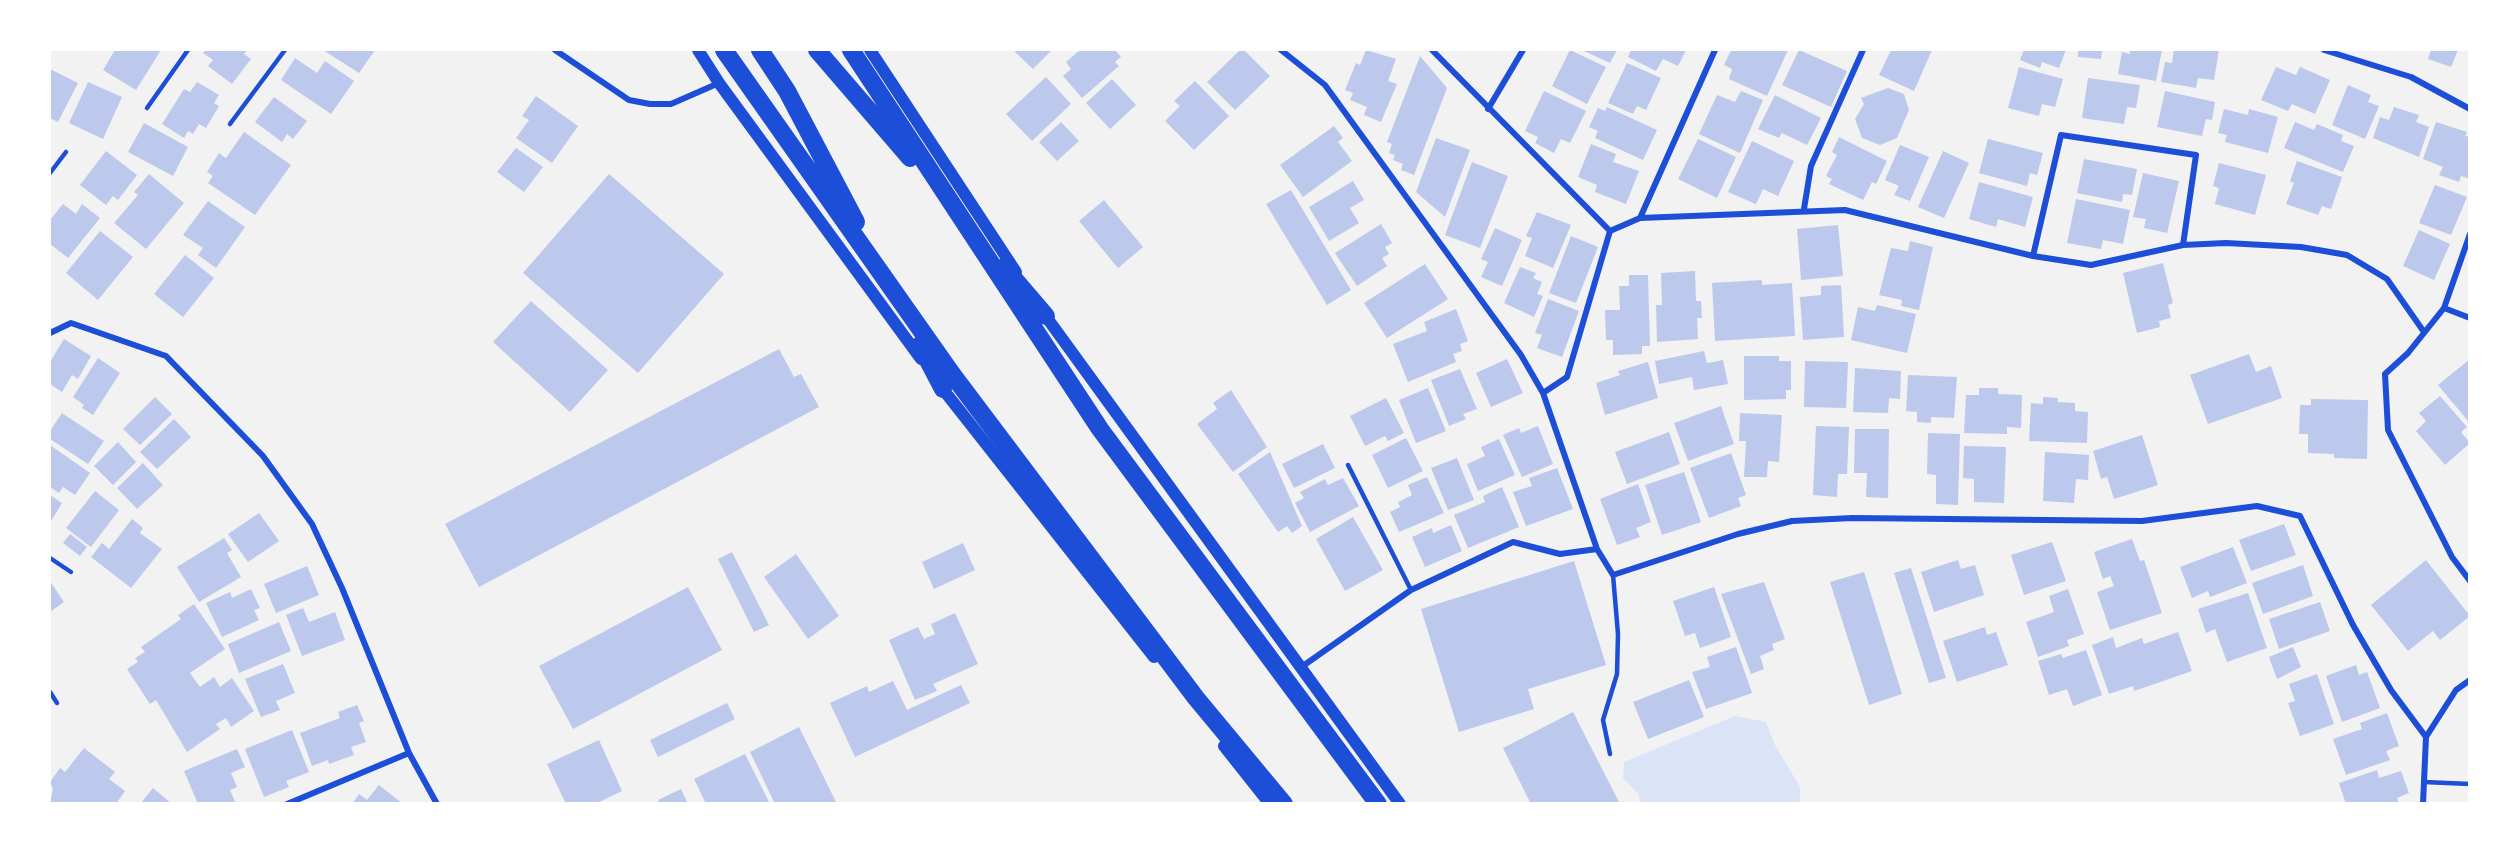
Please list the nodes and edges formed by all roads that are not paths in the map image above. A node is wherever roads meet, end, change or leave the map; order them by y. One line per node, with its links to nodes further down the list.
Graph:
1 (188, 50): 17 (lane)
2 (285, 50): 20 (lane)
3 (555, 50): 16 (street)
4 (698, 50): 16 (main road)
5 (724, 50): 55 (highway)
6 (760, 50): 34 (highway)
7 (818, 50): 30 (highway)
8 (851, 50): 56 (highway)
9 (870, 50): 30 (main road)
10 (1281, 50): 35 (street)
11 (1432, 50): 18 (street)
12 (1523, 50): 18 (street)
13 (1715, 50): 24 (street)
14 (1863, 50): 23 (street)
15 (2325, 50): 19 (street)
16 (719, 83): 34 (main road)
17 (147, 108)
18 (1488, 109): 25 (street)
19 (2469, 109)
20 (230, 124)
21 (66, 152): 22 (lane)
22 (50, 173)
23 (1804, 210): 24 (street); 28 (street)
24 (1640, 218): 25 (street)
25 (1610, 231): 35 (street)
26 (2469, 234): 29 (street)
27 (2182, 245): 28 (street); 28 (street); 32 (street)
28 (2033, 256)
29 (2444, 308): 31 (street); 32 (street)
30 (1046, 316): 43 (main road)
31 (2469, 318)
32 (2424, 332): 41 (street)
33 (50, 333): 48 (street)
34 (943, 389): 54 (main road)
35 (1543, 393): 37 (street)
36 (1348, 465): 42 (lane)
37 (1597, 549): 40 (street); 42 (street)
38 (50, 558): 39 (lane)
39 (71, 572)
40 (1613, 575): 47 (street); 49 (lane)
41 (2469, 581)
42 (1411, 590): 43 (street)
43 (1300, 669): 57 (main road)
44 (2469, 680): 47 (street)
45 (50, 692): 46 (lane)
46 (57, 702)
47 (2426, 737): 50 (street)
48 (409, 753): 52 (street); 53 (street)
49 (1610, 754)
50 (2424, 782): 51 (lane); 58 (street)
51 (2469, 784)
52 (287, 804)
53 (437, 804)
54 (1270, 804)
55 (1284, 804)
56 (1378, 804)
57 (1400, 804)
58 (2423, 804)

